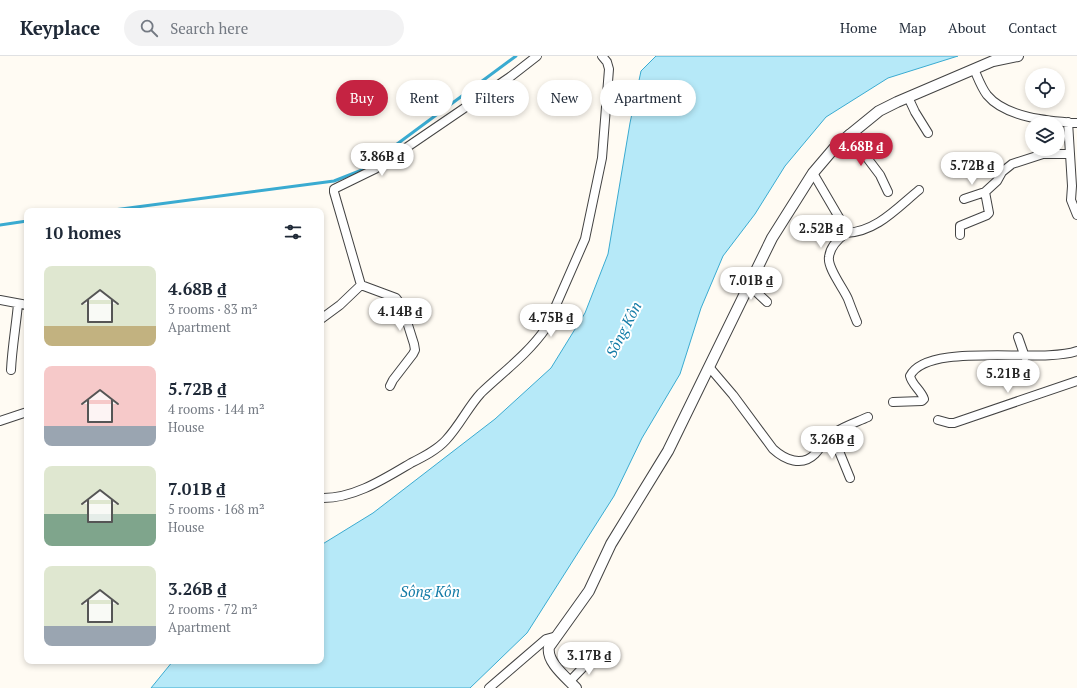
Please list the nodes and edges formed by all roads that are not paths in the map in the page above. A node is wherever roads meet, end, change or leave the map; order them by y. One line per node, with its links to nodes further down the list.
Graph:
1 (537, 56): 21 (street)
2 (602, 56): 42 (street)
3 (1018, 56): 4 (street)
4 (974, 69): 5 (street); 6 (street)
5 (908, 97): 8 (street); 9 (street)
6 (1068, 122): 7 (street); 10 (street)
7 (1077, 122)
8 (928, 133)
9 (849, 134): 12 (street); 15 (street)
10 (1069, 154): 11 (street); 16 (street)
11 (1073, 163): 13 (street)
12 (813, 172): 19 (street); 22 (street)
13 (1074, 185): 18 (street)
14 (919, 190): 19 (street)
15 (888, 192)
16 (985, 192): 17 (street); 20 (street)
17 (964, 199)
18 (1077, 215)
19 (846, 233): 27 (street)
20 (960, 235)
21 (361, 285): 26 (street); 34 (street)
22 (750, 286): 24 (street); 31 (street)
23 (0, 300): 25 (street)
24 (767, 302)
25 (23, 304): 32 (street)
26 (324, 317)
27 (857, 322)
28 (1018, 338): 30 (street)
29 (1077, 352): 30 (street)
30 (1025, 357): 35 (street)
31 (710, 368): 40 (street); 43 (street)
32 (11, 370)
33 (1077, 381): 39 (street)
34 (390, 386)
35 (893, 402)
36 (24, 413): 38 (street)
37 (868, 417): 40 (street)
38 (0, 420)
39 (938, 420)
40 (832, 434): 41 (street)
41 (850, 478)
42 (324, 498)
43 (557, 636): 45 (street); 46 (street)
44 (593, 657): 45 (street)
45 (573, 684)
46 (490, 688)

